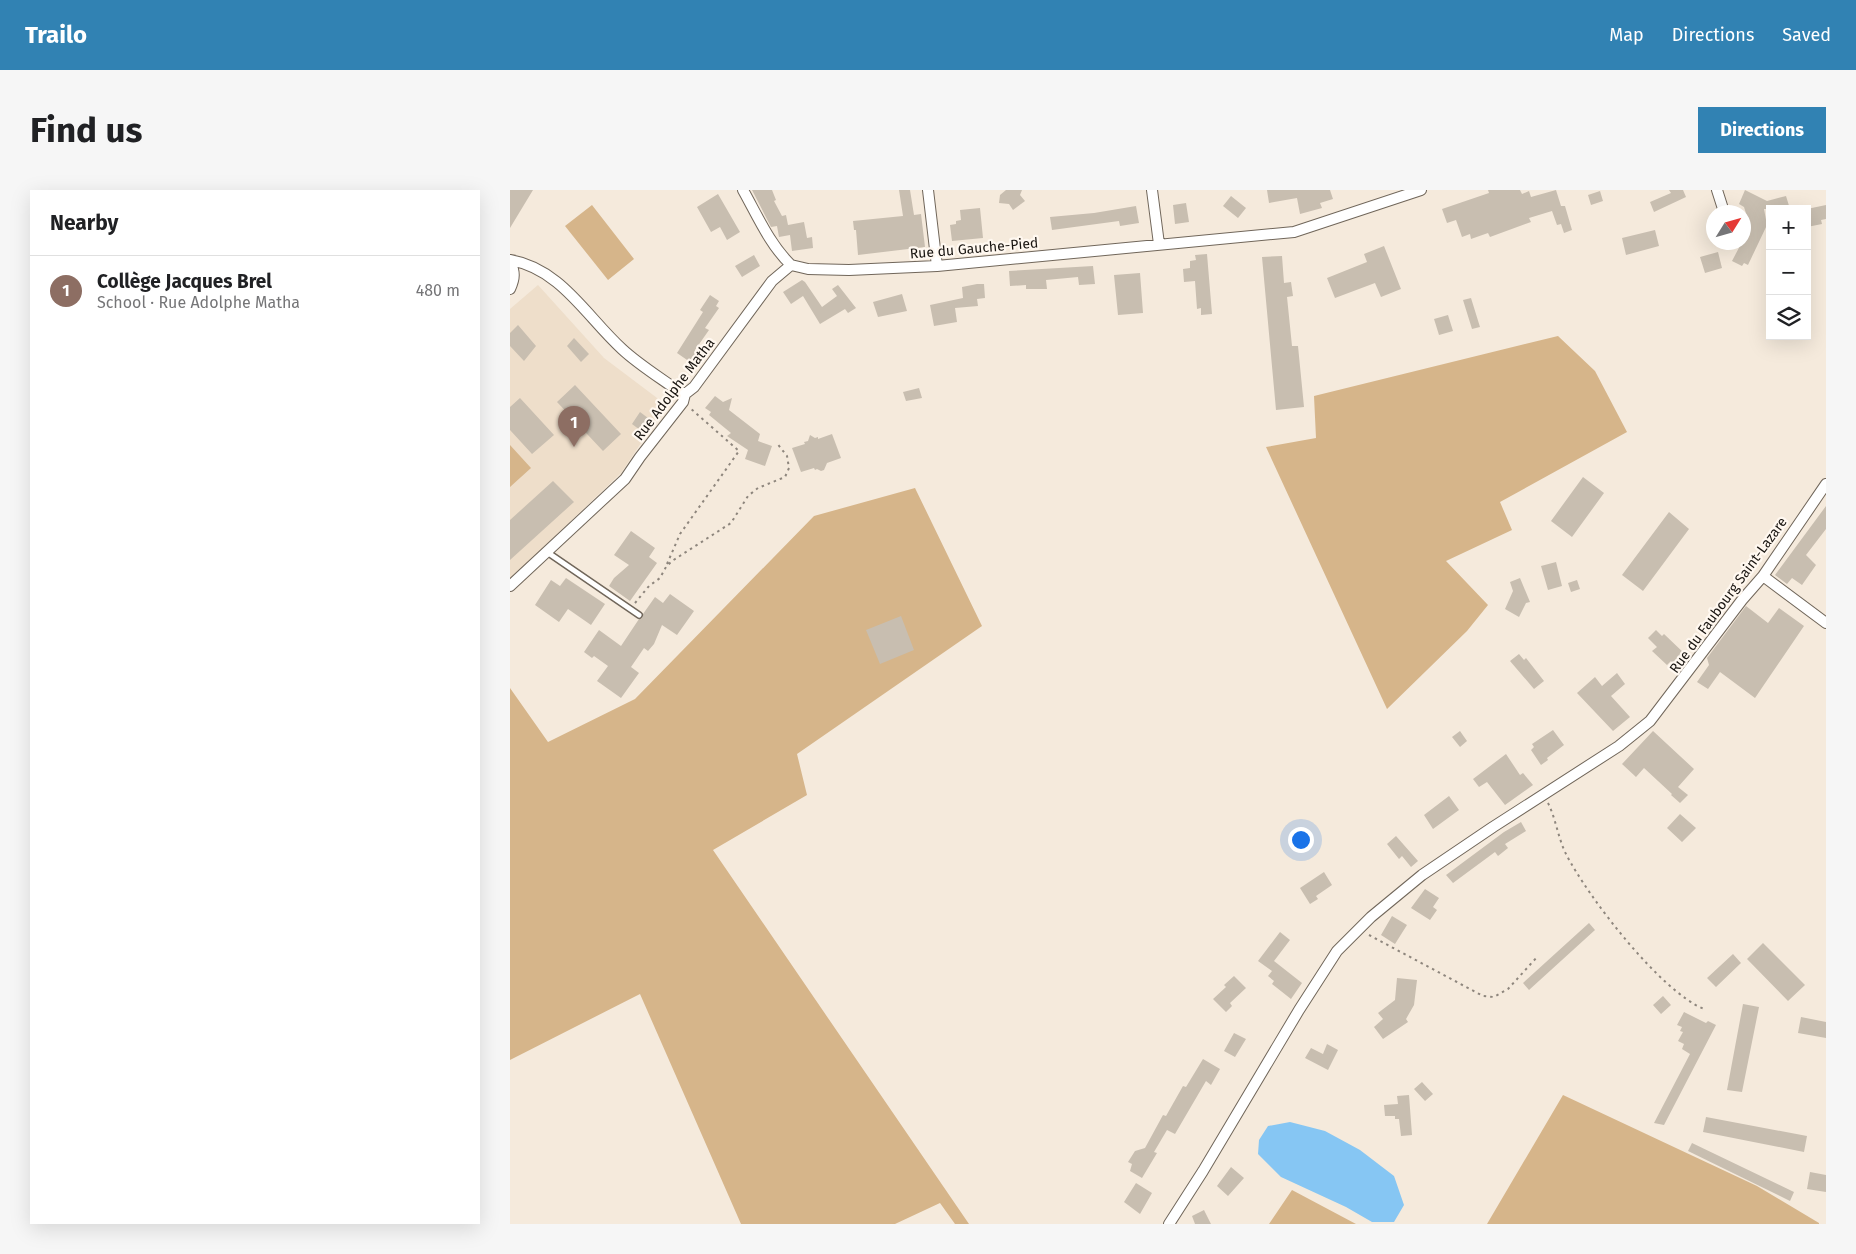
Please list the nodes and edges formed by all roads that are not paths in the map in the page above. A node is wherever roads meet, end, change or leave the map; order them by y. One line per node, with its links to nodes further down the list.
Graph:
1 (744, 190): 9 (street)
2 (928, 190): 10 (street)
3 (1152, 190): 7 (street)
4 (1421, 190): 7 (street, Rue du Gauche-Pied)
5 (1717, 190): 6 (street)
6 (1722, 205)
7 (1159, 244): 10 (street, Rue du Gauche-Pied)
8 (510, 261): 11 (street); 12 (street)
9 (791, 265): 10 (street, Rue du Gauche-Pied); 12 (street, Rue Adolphe Matha)
10 (937, 266)
11 (510, 289)
12 (684, 398): 14 (street, Rue Adolphe Matha)
13 (1825, 486): 15 (street, Rue du Faubourg Saint-Lazare)
14 (547, 552): 16 (street, Rue Adolphe Matha); 17 (lane)
15 (1763, 576): 18 (street); 19 (street, Rue du Faubourg Saint-Lazare)
16 (510, 586)
17 (638, 615)
18 (1826, 622)
19 (1169, 1224)

